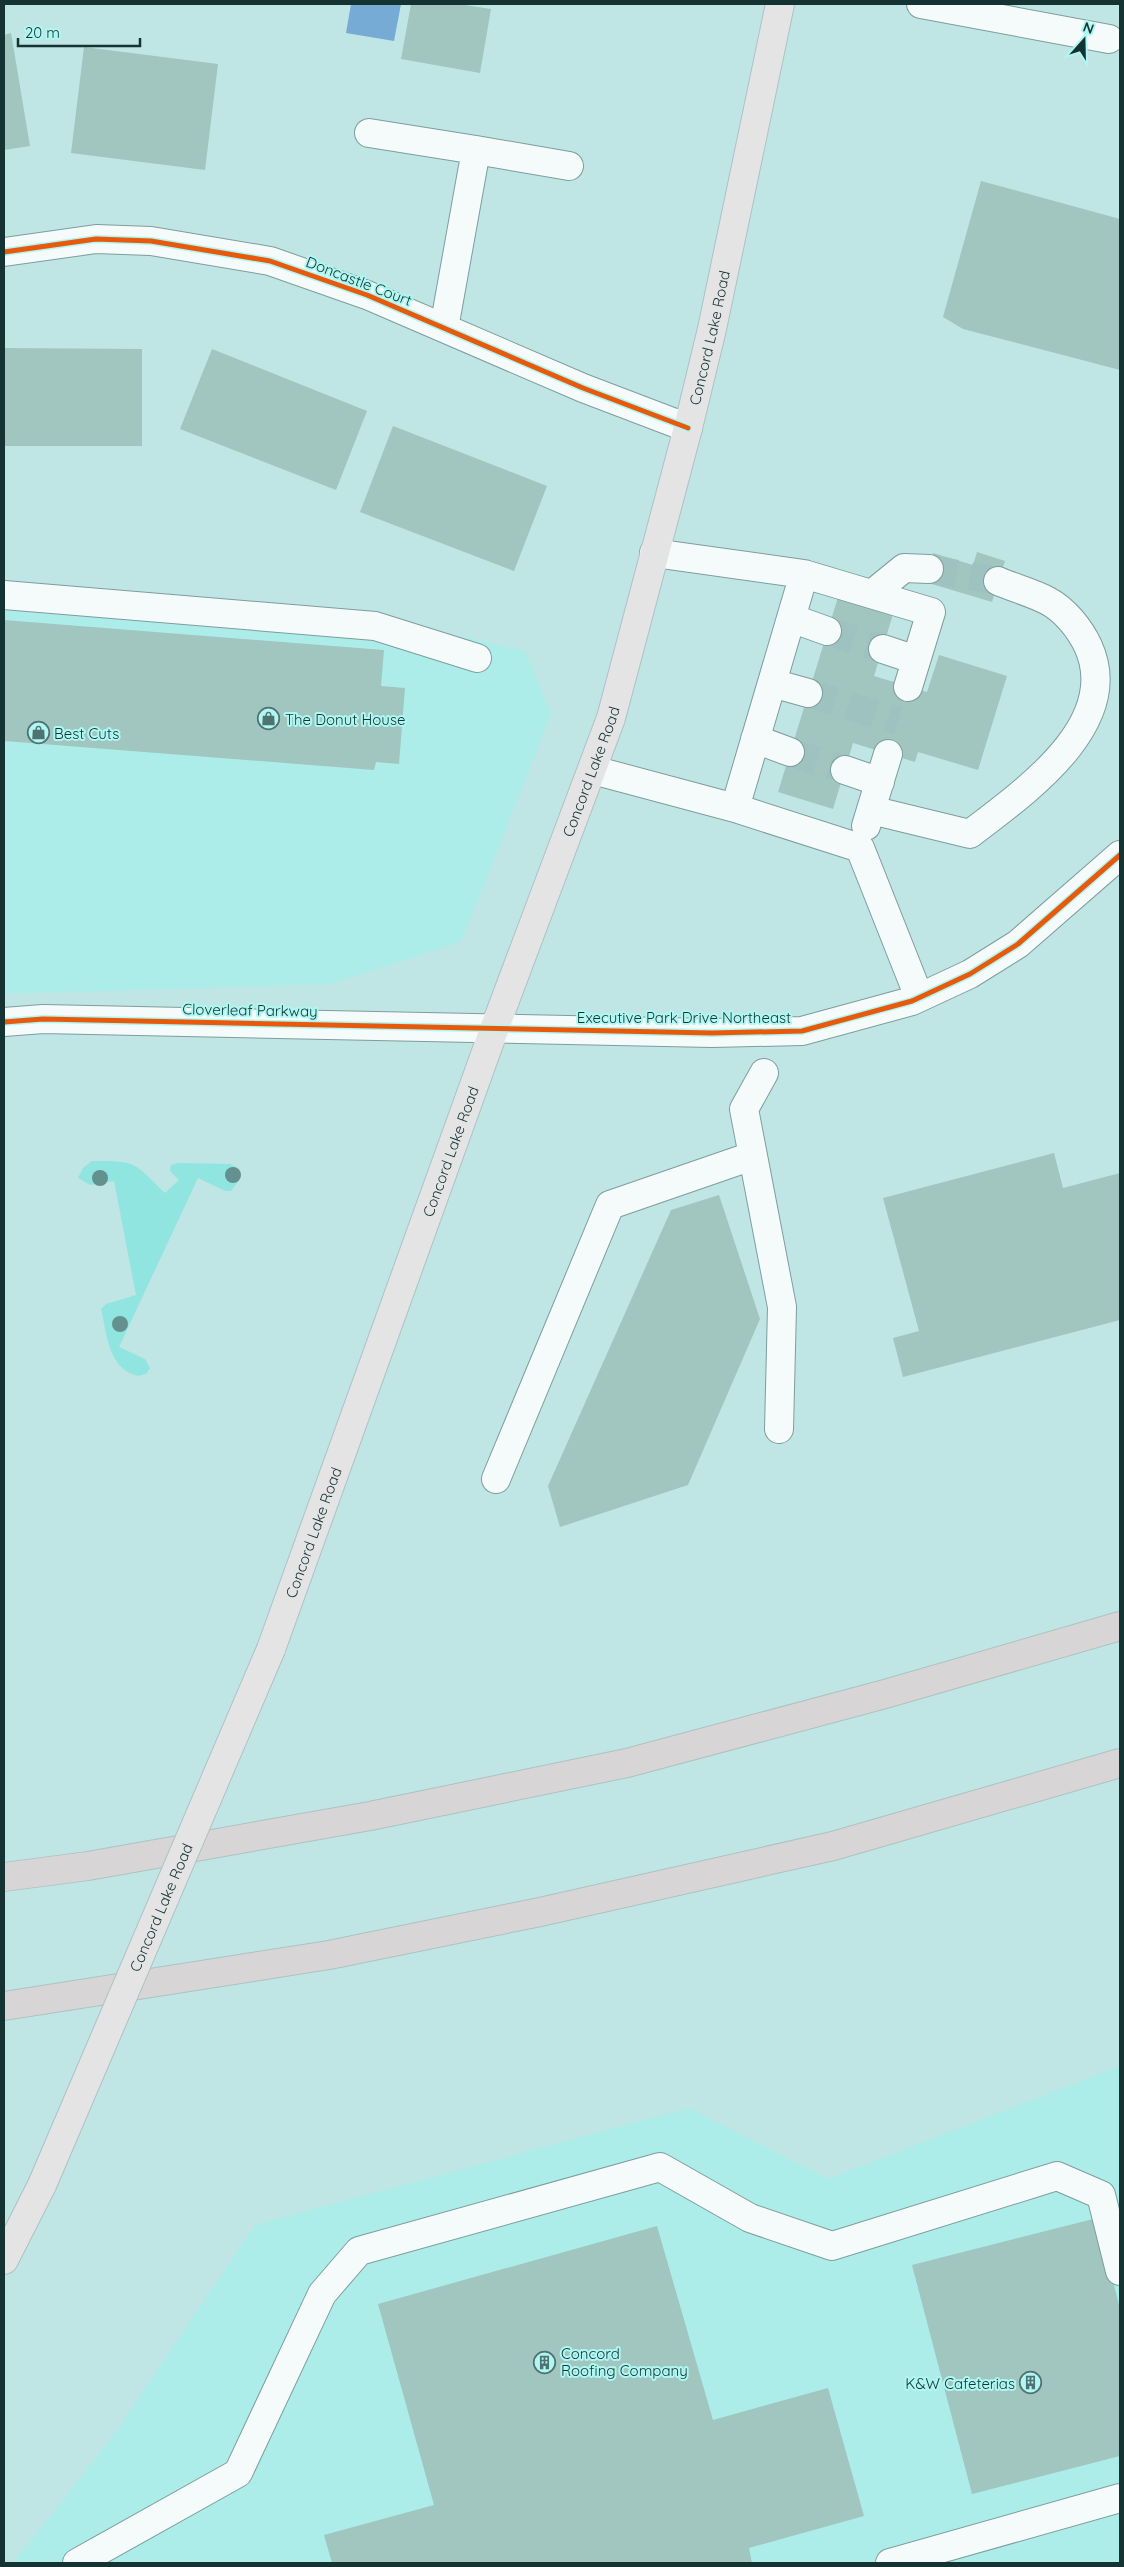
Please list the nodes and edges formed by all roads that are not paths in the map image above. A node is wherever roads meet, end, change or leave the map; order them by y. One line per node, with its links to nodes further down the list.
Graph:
1 (780, 4): 9 (main road, Concord Lake Road)
2 (938, 5): 3 (street)
3 (1109, 39)
4 (369, 133): 5 (street)
5 (476, 150): 6 (street); 8 (street)
6 (569, 166)
7 (4, 252): 8 (street, Doncastle Court)
8 (444, 328): 9 (street, Doncastle Court)
9 (688, 428): 10 (main road, Concord Lake Road)
10 (654, 553): 12 (street); 27 (main road, Concord Lake Road)
11 (929, 568): 14 (street)
12 (804, 574): 14 (street); 16 (street)
13 (998, 582): 31 (street)
14 (872, 594): 20 (street)
15 (4, 595): 19 (street)
16 (791, 618): 17 (street); 21 (street)
17 (827, 632)
18 (882, 649): 20 (street)
19 (477, 658)
20 (916, 660): 22 (street)
21 (772, 683): 23 (street); 24 (street)
22 (908, 687)
23 (808, 693)
24 (755, 739): 25 (street); 30 (street)
25 (790, 752)
26 (888, 754): 29 (street)
27 (592, 770): 30 (street); 36 (main road, Concord Lake Road)
28 (845, 770): 29 (street)
29 (880, 782): 31 (street)
30 (735, 808): 32 (street)
31 (871, 810): 32 (street)
32 (860, 848): 34 (street)
33 (1120, 856): 34 (street, Executive Park Drive Northeast)
34 (919, 997): 36 (street, Executive Park Drive Northeast)
35 (4, 1022): 36 (street, Cloverleaf Parkway)
36 (495, 1027): 45 (main road, Concord Lake Road, bridge)
37 (764, 1073): 38 (street)
38 (752, 1156): 39 (street); 40 (street)
39 (779, 1429)
40 (496, 1479)
41 (1120, 1626): 43 (highway)
42 (1120, 1763): 44 (highway)
43 (4, 1877)
44 (4, 2006)
45 (4, 2260)
46 (1120, 2271): 48 (street)
47 (1120, 2498): 49 (street)
48 (76, 2563)
49 (890, 2563)

